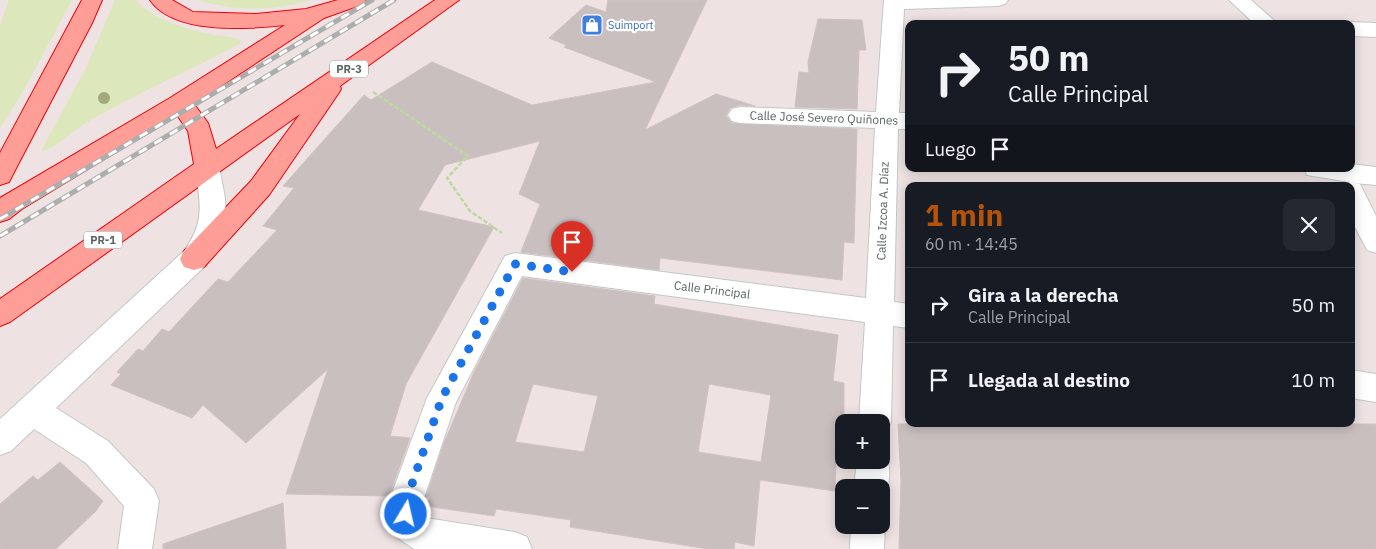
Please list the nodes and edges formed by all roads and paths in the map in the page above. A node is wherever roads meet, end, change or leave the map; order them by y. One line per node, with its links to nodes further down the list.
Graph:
1 (92, 0): 23 (highway)
2 (160, 0): 10 (highway)
3 (356, 0): 10 (highway)
4 (420, 0): 20 (highway, PR-1)
5 (449, 0): 15 (highway, PR-3)
6 (998, 0): 9 (street)
7 (1239, 0): 11 (street)
8 (1259, 0): 12 (street)
9 (893, 2): 19 (street, Calle Izcoa A. Díaz)
10 (315, 15): 17 (highway)
11 (1263, 20)
12 (1266, 20)
13 (1355, 29): 14 (street)
14 (1376, 30)
15 (340, 75): 20 (highway, PR-3); 30 (highway)
16 (373, 92): 28 (path)
17 (178, 104): 21 (highway); 27 (highway)
18 (740, 115): 19 (street, Calle José Severo Quiñones)
19 (898, 121): 31 (street, Calle Izcoa A. Díaz)
20 (249, 138): 21 (highway, PR-1)
21 (207, 167): 30 (street); 32 (highway, PR-1)
22 (1324, 172): 25 (street)
23 (0, 176)
24 (1376, 176): 25 (street)
25 (1346, 180)
26 (1355, 199): 29 (street)
27 (0, 212)
28 (502, 232)
29 (1376, 244)
30 (194, 259): 36 (street)
31 (880, 312): 33 (street, Calle Principal); 37 (street, Calle Izcoa A. Díaz); 41 (street, Calle Principal)
32 (0, 314)
33 (905, 315)
34 (1355, 385): 35 (street)
35 (1376, 388)
36 (33, 411): 38 (street); 40 (street)
37 (875, 414)
38 (0, 440)
39 (868, 534): 42 (street)
40 (136, 549)
41 (515, 549)
42 (867, 549)

